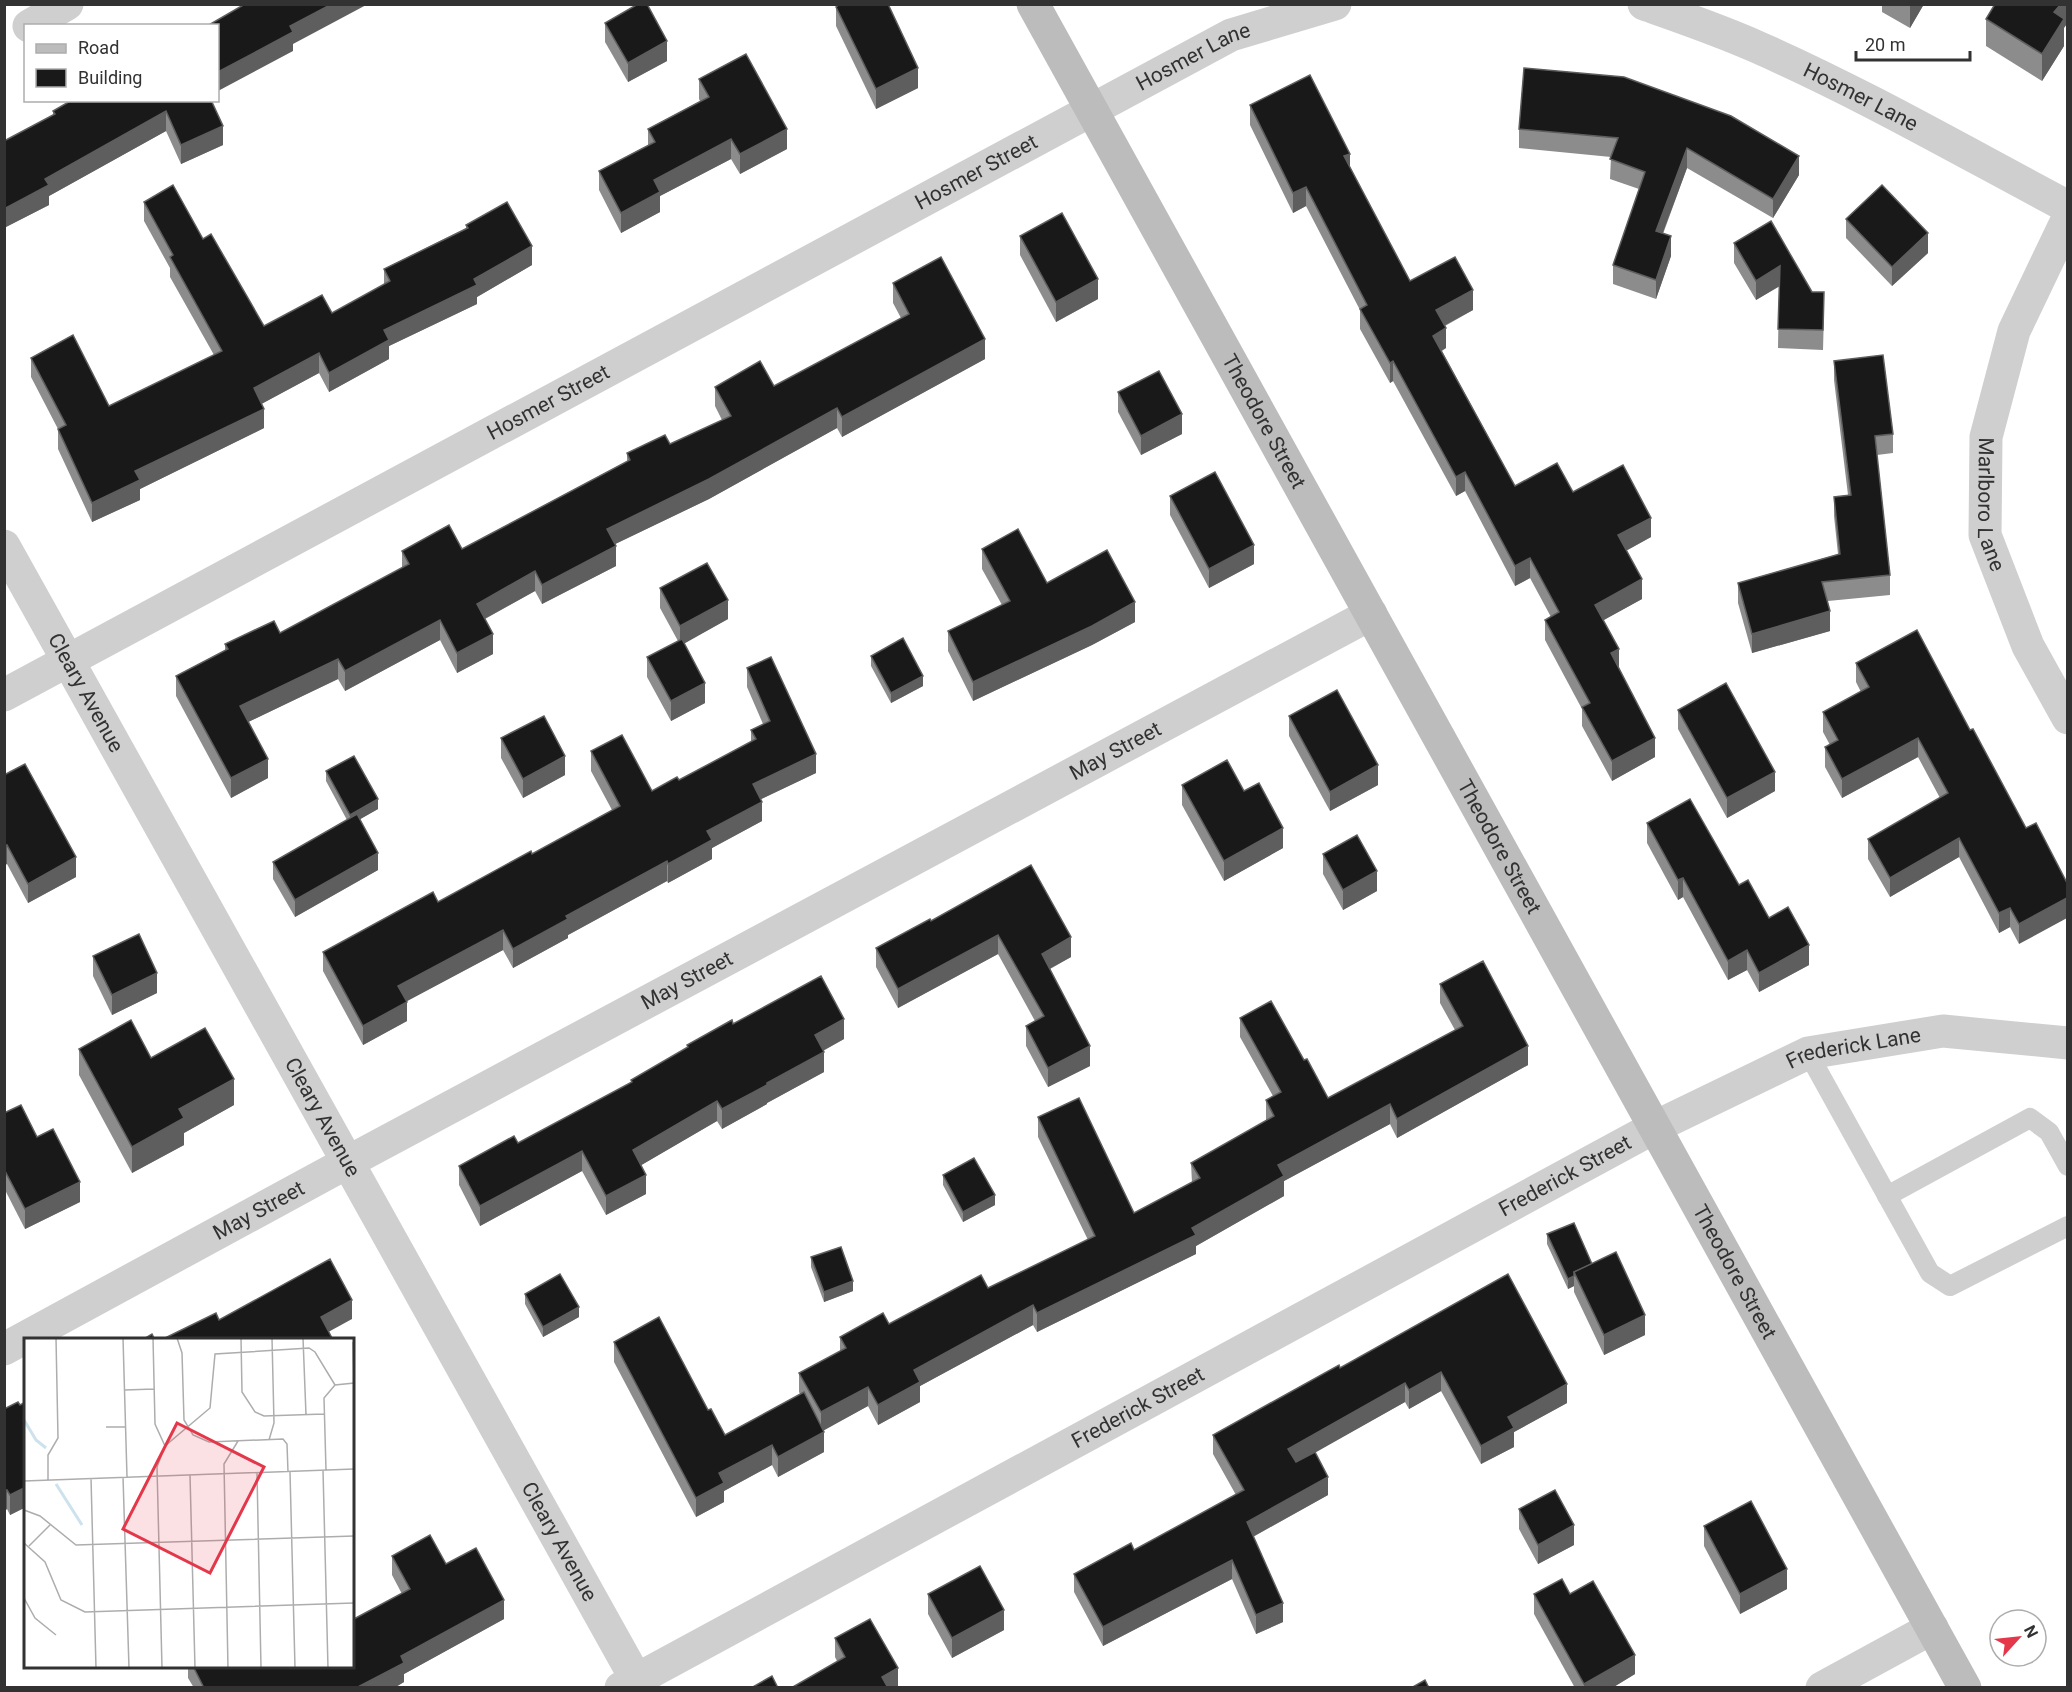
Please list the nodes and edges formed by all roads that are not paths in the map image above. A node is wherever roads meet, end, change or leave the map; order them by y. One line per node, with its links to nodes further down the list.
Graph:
1 (67, 4): 5 (street)
2 (1033, 4): 8 (main road, Theodore Street)
3 (1335, 4): 8 (street, Hosmer Lane)
4 (1644, 4): 9 (street, Hosmer Lane)
5 (32, 24)
6 (24, 29): 7 (street)
7 (4, 39)
8 (1092, 110): 12 (main road, Theodore Street); 13 (street, Hosmer Street)
9 (2067, 207)
10 (2067, 218): 15 (street, Marlboro Lane)
11 (4, 546): 13 (street, Cleary Avenue)
12 (1371, 614): 18 (main road, Theodore Street); 19 (street, May Street)
13 (68, 660): 14 (street, Hosmer Street); 19 (street, Cleary Avenue)
14 (4, 694)
15 (2067, 718)
16 (2067, 1043): 17 (street, Frederick Lane)
17 (1808, 1053): 18 (street, Frederick Lane); 21 (lane)
18 (1655, 1128): 26 (main road, Theodore Street); 27 (street, Frederick Street)
19 (348, 1162): 24 (street, May Street); 27 (street, Cleary Avenue)
20 (2067, 1166): 21 (lane)
21 (1887, 1196): 22 (lane)
22 (2067, 1226)
23 (24, 1338): 25 (street, May Street)
24 (24, 1338)
25 (4, 1349)
26 (1932, 1628): 28 (street); 29 (main road, Theodore Street)
27 (633, 1685)
28 (1822, 1688)
29 (1965, 1688)

